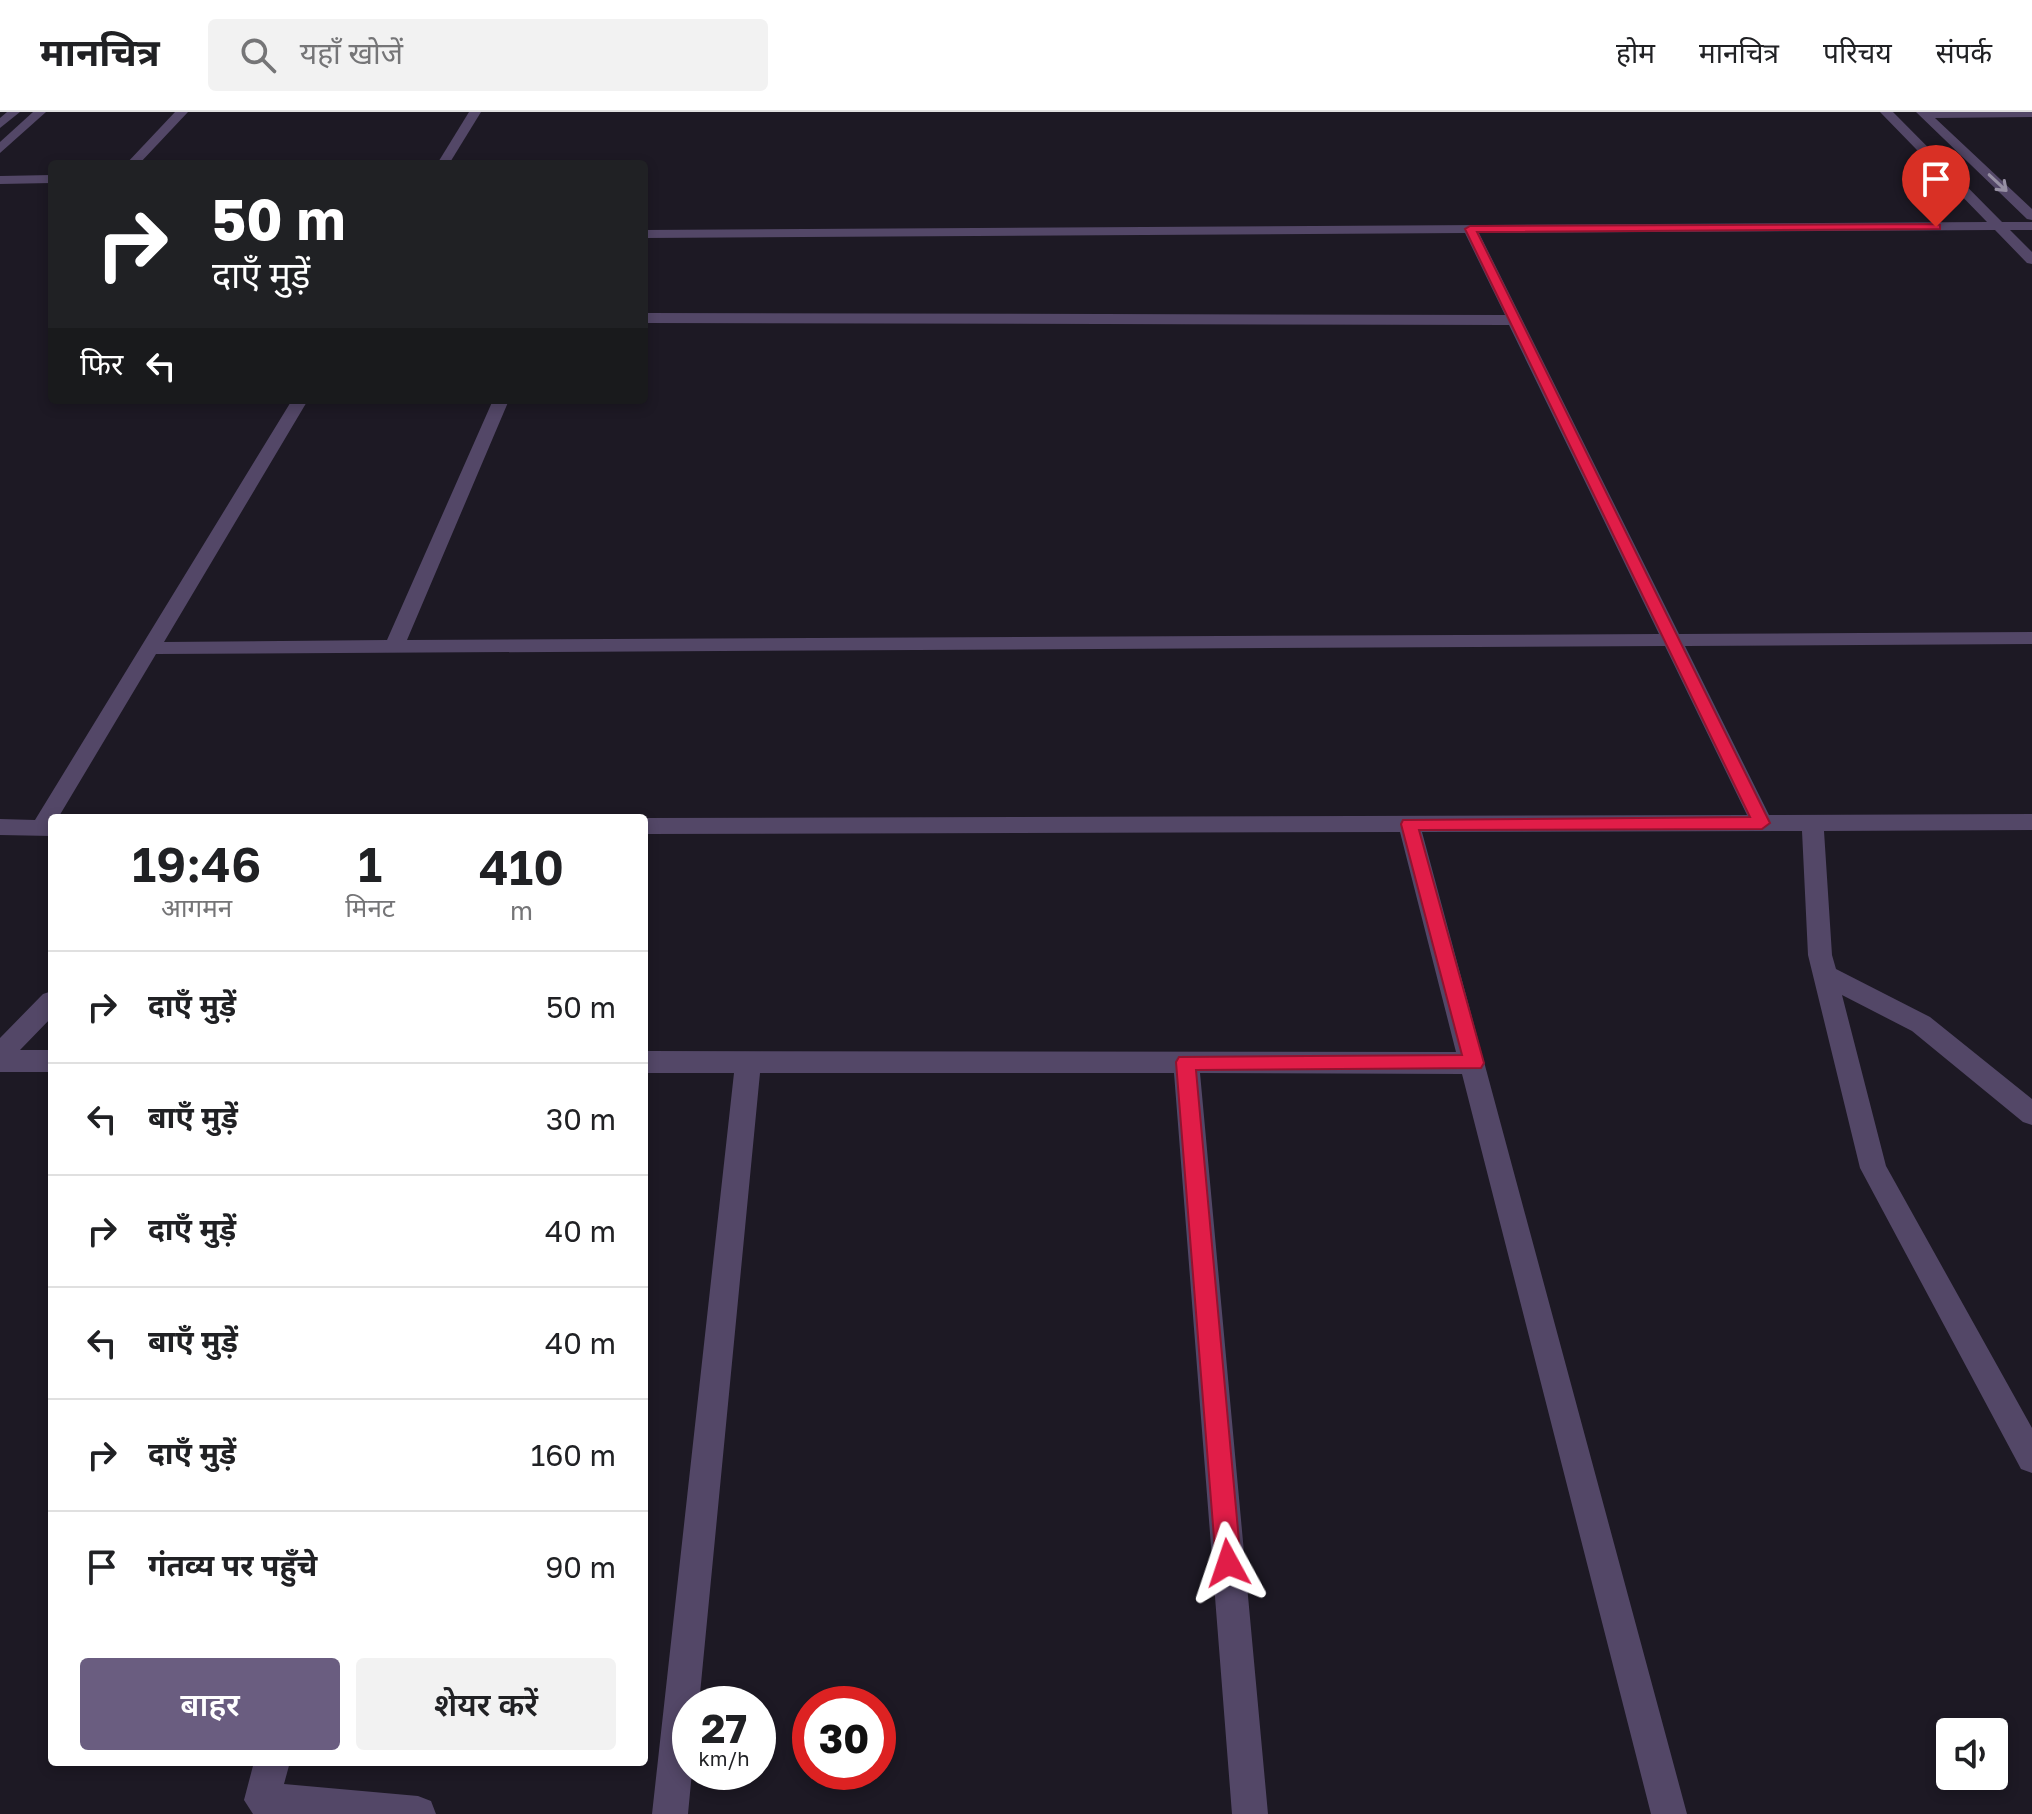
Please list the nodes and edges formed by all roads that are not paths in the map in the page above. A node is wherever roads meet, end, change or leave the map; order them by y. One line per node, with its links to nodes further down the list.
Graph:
1 (14, 112): 8 (street)
2 (40, 112): 9 (street)
3 (182, 112): 10 (street)
4 (475, 112): 11 (street)
5 (1886, 112): 15 (street)
6 (1923, 113): 7 (street); 14 (street, one-way to 14)
7 (2032, 113)
8 (0, 124)
9 (0, 149)
10 (136, 160)
11 (445, 160)
12 (48, 179): 13 (street)
13 (0, 180)
14 (2032, 216)
15 (1999, 226): 16 (street); 17 (street); 19 (street)
16 (2032, 226)
17 (1470, 229): 18 (street); 21 (street)
18 (648, 234)
19 (2032, 260)
20 (648, 318): 21 (street)
21 (1514, 320): 25 (street)
22 (298, 404): 27 (street)
23 (499, 404): 26 (street)
24 (2032, 638): 25 (street)
25 (1672, 640): 26 (street); 30 (street)
26 (394, 647): 27 (street)
27 (150, 648): 28 (street)
28 (54, 814)
29 (2032, 822): 31 (street)
30 (1762, 823): 31 (street); 32 (street)
31 (1813, 823): 36 (street)
32 (1409, 824): 33 (street); 44 (street)
33 (648, 826)
34 (0, 827): 35 (street)
35 (46, 828)
36 (1825, 975): 45 (street); 46 (street)
37 (48, 1005): 38 (street)
38 (0, 1054)
39 (0, 1061): 40 (street)
40 (48, 1061)
41 (648, 1062): 42 (street)
42 (748, 1062): 43 (street); 49 (street)
43 (1186, 1062): 44 (street); 50 (street)
44 (1474, 1063): 51 (street)
45 (2032, 1114)
46 (2032, 1458)
47 (271, 1766): 48 (street)
48 (418, 1814)
49 (670, 1814)
50 (1250, 1814)
51 (1669, 1814)

